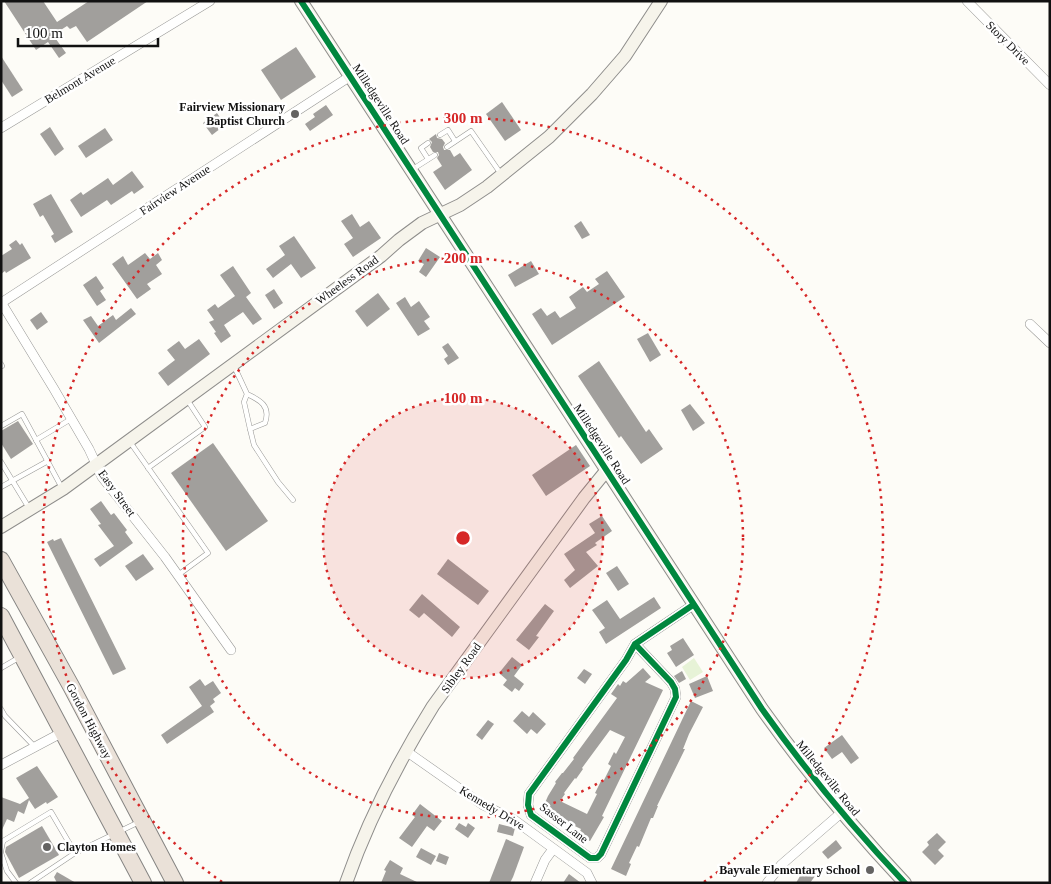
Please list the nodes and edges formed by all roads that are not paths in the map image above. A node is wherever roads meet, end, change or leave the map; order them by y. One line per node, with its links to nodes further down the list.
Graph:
1 (210, 1): 7 (street, Belmont Avenue)
2 (301, 1): 5 (street, Milledgeville Road)
3 (661, 1): 15 (street, Wheeless Road)
4 (967, 1): 6 (street, Story Drive)
5 (349, 77): 14 (street, Milledgeville Road); 17 (street, Fairview Avenue)
6 (1050, 85)
7 (1, 128)
8 (440, 135): 9 (lane)
9 (456, 141): 11 (lane); 15 (lane)
10 (428, 143): 13 (lane)
11 (447, 147)
12 (435, 155): 13 (lane)
13 (428, 159): 14 (lane)
14 (411, 171): 16 (street, Milledgeville Road)
15 (502, 176): 16 (street, Wheeless Road)
16 (440, 214): 20 (street, Wheeless Road); 33 (street, Milledgeville Road)
17 (1, 303): 23 (street, Easy Street)
18 (1030, 324): 19 (street)
19 (1050, 343)
20 (234, 365): 21 (lane); 22 (street, Wheeless Road)
21 (246, 394): 25 (lane); 25 (lane)
22 (187, 399): 27 (street, Wheeless Road); 31 (lane)
23 (72, 418): 26 (lane); 30 (street, Easy Street)
24 (1, 426): 26 (lane)
25 (250, 429): 37 (lane)
26 (36, 440): 28 (lane)
27 (129, 441): 30 (street, Wheeless Road); 31 (lane)
28 (48, 461): 34 (lane); 36 (lane)
29 (1, 462): 32 (lane)
30 (97, 465): 36 (street, Wheeless Road); 41 (street, Easy Street)
31 (148, 468): 41 (lane)
32 (3, 469): 34 (lane)
33 (606, 471): 42 (street, Milledgeville Road); 51 (street, Sibley Road)
34 (13, 482): 35 (lane); 38 (lane)
35 (1, 487)
36 (63, 489): 38 (street, Wheeless Road)
37 (293, 500)
38 (30, 511): 39 (street, Wheeless Road)
39 (1, 528)
40 (1, 560): 54 (highway, Gordon Highway)
41 (178, 575): 45 (street, Easy Street)
42 (693, 605): 44 (street, Sasser Lane); 53 (street, Milledgeville Road)
43 (3, 623): 46 (highway)
44 (635, 644): 44 (street, Sasser Lane)
45 (231, 650)
46 (23, 655): 47 (lane); 49 (highway)
47 (1, 668)
48 (1, 709): 50 (lane)
49 (64, 732): 50 (street); 55 (highway)
50 (36, 747): 52 (street)
51 (406, 751): 56 (street, Kennedy Drive); 63 (street, Sibley Road)
52 (1, 765)
53 (841, 813): 66 (street); 67 (street, Milledgeville Road)
54 (142, 820): 55 (lane); 62 (highway, Gordon Highway)
55 (116, 833): 58 (lane); 61 (highway)
56 (553, 849): 64 (street); 65 (street, Kennedy Drive)
57 (1, 852): 58 (lane); 59 (lane)
58 (75, 853): 60 (lane)
59 (16, 883)
60 (30, 883)
61 (143, 883)
62 (176, 883)
63 (346, 883)
64 (535, 883)
65 (592, 883)
66 (767, 883)
67 (905, 883)

